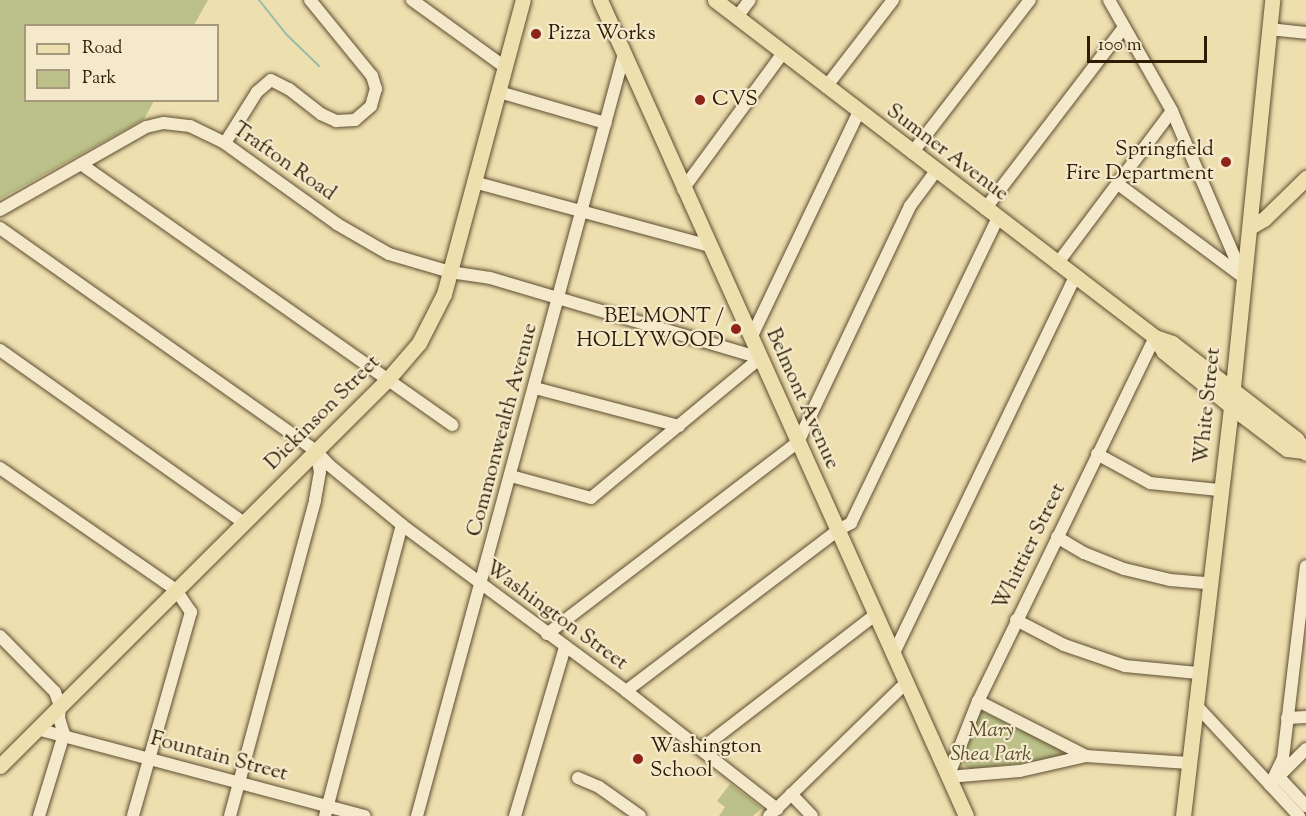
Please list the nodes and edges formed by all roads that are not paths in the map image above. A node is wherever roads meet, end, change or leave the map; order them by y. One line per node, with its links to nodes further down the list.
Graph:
1 (310, 0): 23 (street)
2 (412, 0): 17 (street)
3 (523, 0): 17 (main road, Dickinson Street)
4 (600, 0): 16 (main road, Belmont Avenue)
5 (715, 0): 11 (main road, Sumner Avenue)
6 (750, 0): 11 (street)
7 (893, 0): 18 (street)
8 (1030, 0): 24 (street)
9 (1109, 0): 12 (street)
10 (1272, 0): 13 (main road, White Street)
11 (737, 17): 15 (main road, Sumner Avenue)
12 (1124, 27): 20 (street); 31 (street)
13 (1269, 29): 14 (street); 35 (main road, White Street)
14 (1306, 33)
15 (783, 53): 18 (main road, Sumner Avenue); 30 (street)
16 (624, 54): 22 (street, Commonwealth Avenue); 30 (main road, Belmont Avenue)
17 (505, 67): 19 (main road, Dickinson Street)
18 (826, 87): 21 (main road, Sumner Avenue)
19 (499, 92): 22 (street); 28 (main road, Dickinson Street)
20 (1172, 111): 29 (street); 41 (street)
21 (859, 112): 24 (main road, Sumner Avenue); 43 (street)
22 (606, 123): 33 (street, Commonwealth Avenue)
23 (225, 143): 25 (street, Trafton Road); 39 (street, Trafton Road)
24 (912, 153): 26 (main road, Sumner Avenue)
25 (81, 164): 32 (street, Trafton Road); 47 (street)
26 (936, 171): 31 (main road, Sumner Avenue); 53 (street)
27 (1306, 178): 35 (main road)
28 (474, 182): 33 (street); 39 (main road, Dickinson Street)
29 (1118, 184): 38 (street); 41 (street)
30 (684, 189): 37 (main road, Belmont Avenue)
31 (985, 209): 34 (main road, Sumner Avenue)
32 (0, 210)
33 (583, 211): 37 (street); 42 (street, Commonwealth Avenue)
34 (998, 218): 38 (main road, Sumner Avenue); 62 (street)
35 (1250, 227): 41 (main road, White Street)
36 (0, 228): 54 (street, Washington Street)
37 (710, 246): 43 (main road, Belmont Avenue)
38 (1057, 264): 40 (main road, Sumner Avenue)
39 (450, 272): 42 (street, Trafton Road); 47 (main road, Dickinson Street)
40 (1074, 277): 44 (main road, Sumner Avenue); 73 (street)
41 (1243, 277): 49 (main road, White Street)
42 (558, 299): 46 (street, Trafton Road); 48 (street, Commonwealth Avenue)
43 (751, 338): 46 (main road, Belmont Avenue)
44 (1155, 338): 49 (main road, Sumner Avenue); 50 (main road, Sumner Avenue); 56 (street, Whittier Street)
45 (0, 350): 60 (street)
46 (760, 358): 52 (street); 53 (main road, Belmont Avenue)
47 (388, 379): 51 (street); 54 (main road, Dickinson Street)
48 (535, 388): 52 (street); 58 (street, Commonwealth Avenue)
49 (1231, 390): 50 (main road, White Street); 55 (main road, Sumner Avenue)
50 (1230, 406): 55 (main road, Sumner Avenue); 59 (main road, White Street)
51 (452, 425)
52 (679, 426): 58 (street)
53 (798, 442): 62 (main road, Belmont Avenue); 70 (street)
54 (316, 451): 60 (main road, Dickinson Street); 61 (street, Washington Street); 93 (street)
55 (1305, 451)
56 (1097, 454): 59 (street); 63 (street, Whittier Street)
57 (0, 468): 67 (street)
58 (511, 476): 66 (street, Commonwealth Avenue)
59 (1219, 490): 65 (main road, White Street)
60 (244, 522): 67 (main road, Dickinson Street)
61 (402, 525): 66 (street, Washington Street); 96 (street)
62 (838, 530): 68 (main road, Belmont Avenue); 76 (street)
63 (1057, 537): 65 (street); 69 (street, Whittier Street)
64 (1306, 566): 81 (street)
65 (1208, 583): 74 (main road, White Street)
66 (481, 585): 70 (street, Washington Street); 103 (street, Commonwealth Avenue)
67 (176, 590): 79 (main road, Dickinson Street); 87 (street)
68 (875, 615): 73 (main road, Belmont Avenue); 84 (street)
69 (1017, 620): 74 (street); 77 (street, Whittier Street)
70 (547, 634): 72 (street, Washington Street)
71 (0, 636): 79 (street)
72 (565, 647): 76 (street, Washington Street); 104 (street)
73 (893, 655): 75 (main road, Belmont Avenue)
74 (1198, 673): 78 (main road, White Street)
75 (906, 683): 90 (main road, Belmont Avenue); 94 (street)
76 (626, 691): 84 (street, Washington Street)
77 (978, 701): 86 (street); 90 (street, Whittier Street)
78 (1195, 704): 88 (main road, White Street); 92 (street)
79 (60, 706): 82 (main road, Dickinson Street); 83 (street)
80 (1306, 717): 81 (street)
81 (1287, 718): 92 (street)
82 (37, 729): 83 (street, Fountain Street); 89 (main road, Dickinson Street)
83 (64, 734): 87 (street, Fountain Street); 99 (street)
84 (701, 749): 97 (street, Washington Street)
85 (1306, 749): 92 (street)
86 (1086, 756): 88 (street); 90 (street)
87 (148, 758): 93 (street, Fountain Street); 100 (street)
88 (1189, 763): 107 (main road, White Street)
89 (0, 766)
90 (948, 777): 98 (main road, Belmont Avenue)
91 (578, 778): 105 (street)
92 (1274, 781): 95 (street); 108 (street)
93 (239, 783): 96 (street, Fountain Street); 101 (street)
94 (791, 794): 97 (street); 106 (street)
95 (1306, 806)
96 (326, 811): 102 (street, Fountain Street)
97 (773, 812)
98 (960, 813)
99 (39, 816)
100 (133, 816)
101 (230, 816)
102 (365, 816)
103 (417, 816)
104 (515, 816)
105 (640, 816)
106 (812, 816)
107 (1183, 816)
108 (1299, 816)

